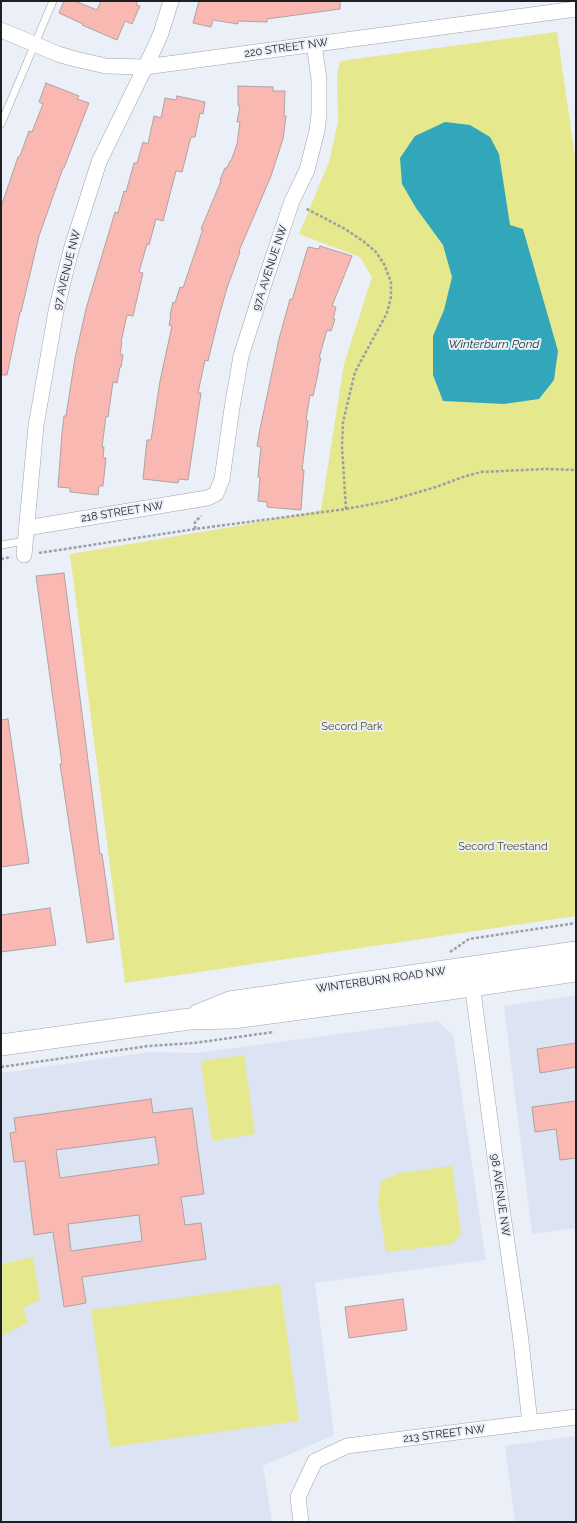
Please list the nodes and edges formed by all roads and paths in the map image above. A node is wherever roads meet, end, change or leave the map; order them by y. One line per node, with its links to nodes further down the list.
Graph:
1 (53, 1): 5 (lane)
2 (171, 1): 7 (street, 97 AVENUE NW)
3 (576, 8): 6 (street, 220 STREET NW)
4 (1, 30): 5 (street, 220 STREET NW)
5 (34, 44): 7 (street, 220 STREET NW); 8 (lane)
6 (314, 44): 7 (street, 220 STREET NW); 9 (street, 97A AVENUE NW)
7 (145, 67): 13 (street, 97 AVENUE NW)
8 (1, 124)
9 (292, 201): 11 (street, 97A AVENUE NW); 12 (path)
10 (576, 470): 12 (path)
11 (216, 494): 13 (street, 218 STREET NW)
12 (346, 509): 13 (path)
13 (25, 542): 14 (lane)
14 (1, 545)
15 (576, 952): 17 (main road, WINTERBURN ROAD NW)
16 (576, 971): 17 (main road, WINTERBURN ROAD NW)
17 (471, 976): 18 (main road, WINTERBURN ROAD NW); 20 (street, 98 AVENUE NW)
18 (1, 1045)
19 (576, 1417): 20 (street, 213 STREET NW)
20 (530, 1423): 21 (street, 213 STREET NW)
21 (301, 1522)

